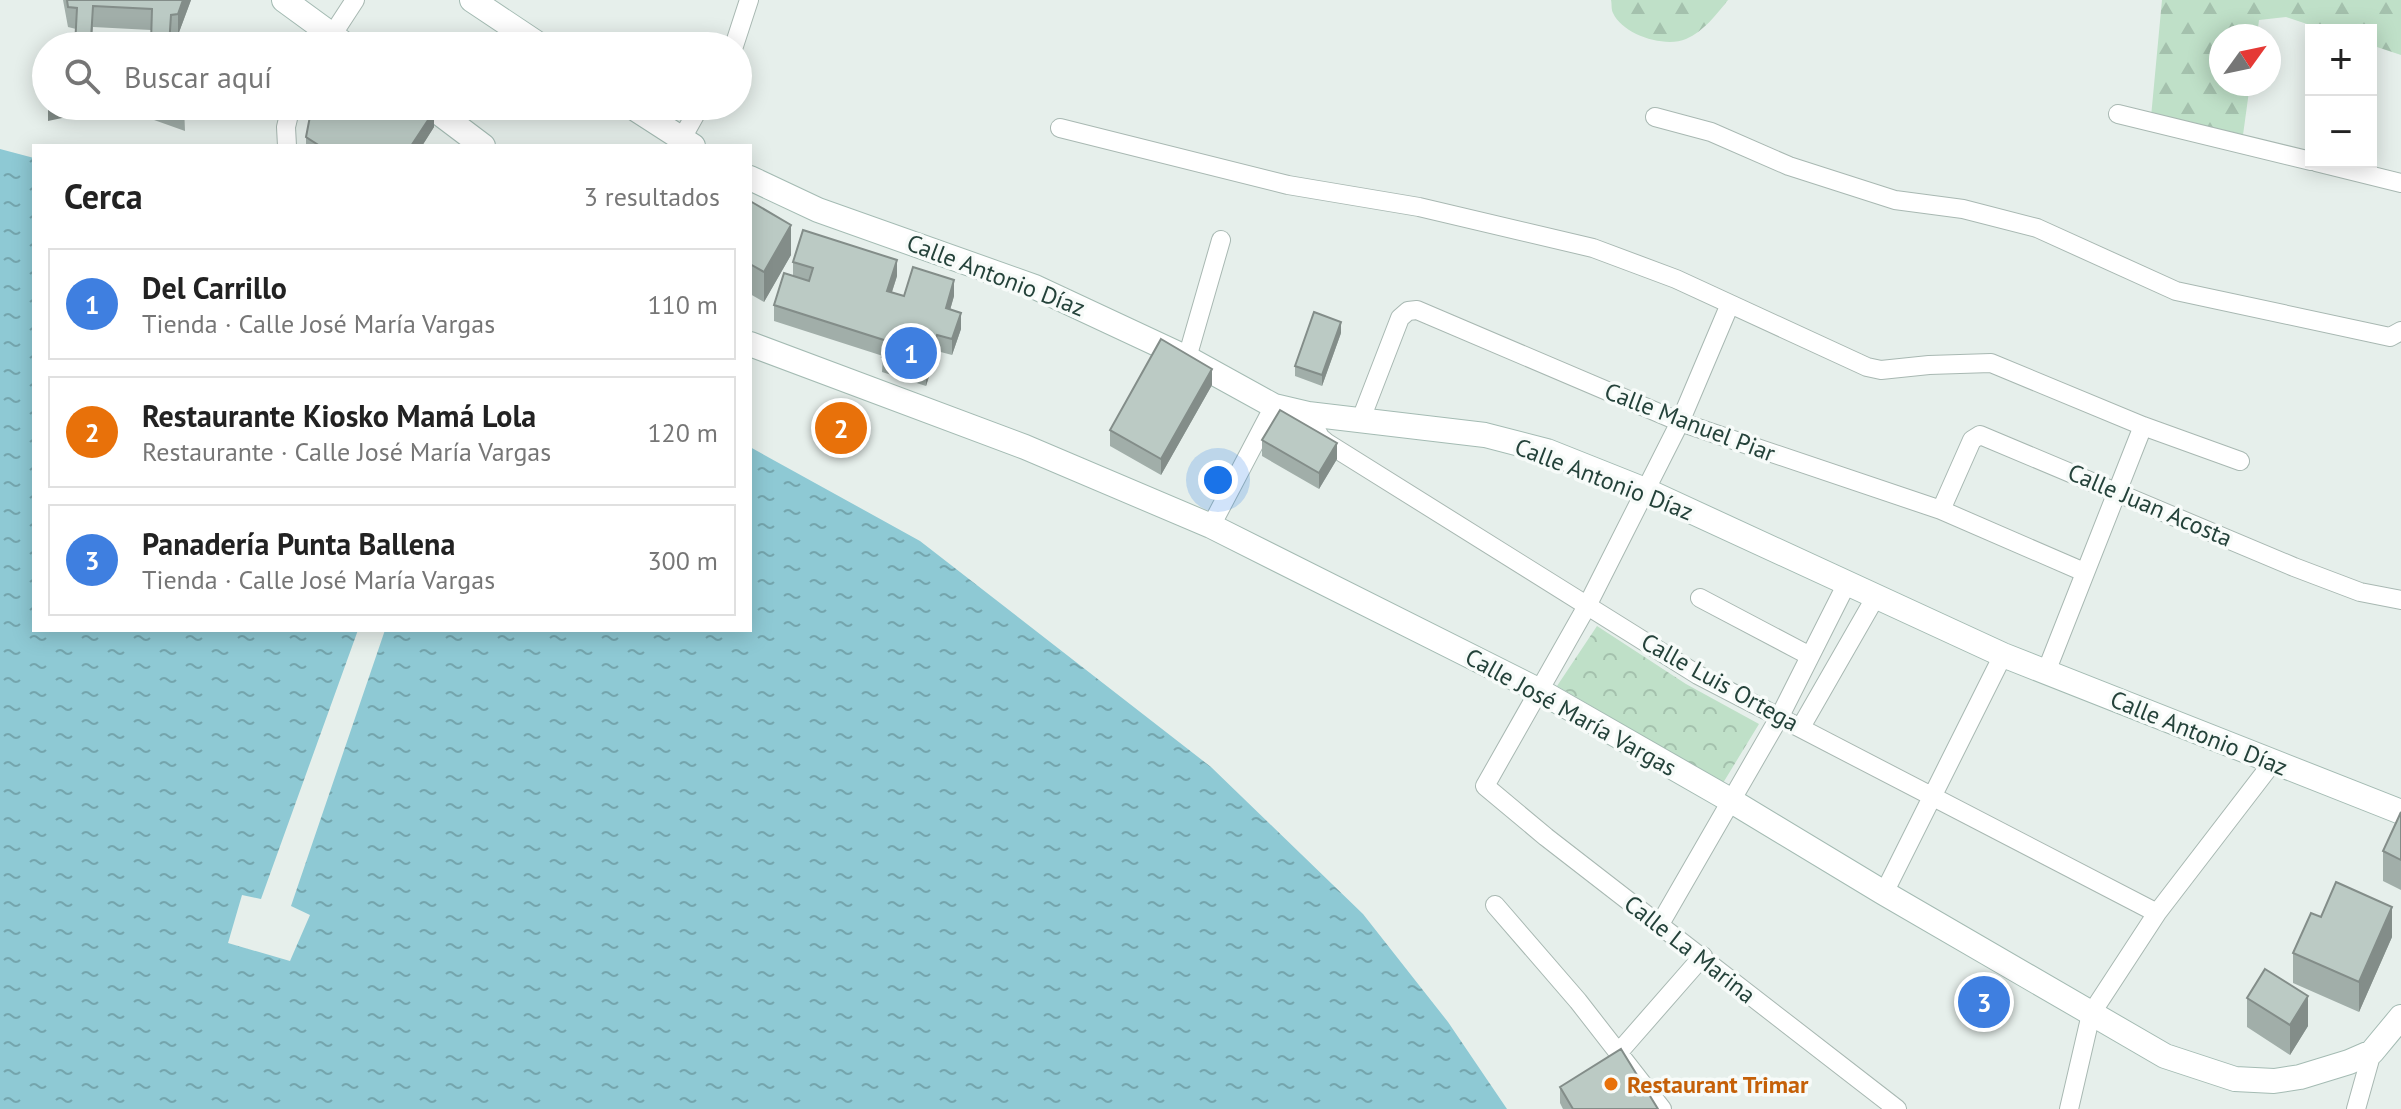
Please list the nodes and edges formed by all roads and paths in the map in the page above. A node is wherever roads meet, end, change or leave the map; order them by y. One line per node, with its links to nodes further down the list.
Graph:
1 (284, 0): 5 (street)
2 (355, 0): 6 (street)
3 (472, 0): 7 (street)
4 (749, 0): 8 (street)
5 (322, 32)
6 (340, 32)
7 (520, 32)
8 (739, 32)
9 (2118, 114): 19 (street)
10 (1655, 117): 25 (street)
11 (288, 120): 17 (street)
12 (449, 120): 18 (street)
13 (652, 120): 16 (street)
14 (695, 120): 16 (street)
15 (1060, 128): 24 (street)
16 (687, 143)
17 (287, 144)
18 (480, 144)
19 (2305, 159)
20 (2342, 168): 22 (street)
21 (752, 179): 27 (street, Calle Antonio Díaz)
22 (2401, 183)
23 (1221, 240): 27 (street)
24 (1730, 304): 31 (street); 32 (street)
25 (2401, 331)
26 (752, 345): 37 (street, Calle José María Vargas)
27 (1187, 358): 28 (street, Calle Antonio Díaz)
28 (1274, 406): 29 (street, Calle Antonio Díaz); 37 (street)
29 (1308, 414): 30 (street, Calle Antonio Díaz); 43 (street, Calle Luis Ortega)
30 (1361, 419): 31 (street, Calle Manuel Piar); 34 (street, Calle Antonio Díaz)
31 (1680, 422): 34 (street); 36 (street, Calle Manuel Piar)
32 (2143, 426): 33 (street); 35 (street)
33 (2240, 461)
34 (1645, 490): 39 (street, Calle Antonio Díaz); 43 (street)
35 (2116, 490): 36 (street, Calle Juan Acosta); 38 (street); 42 (street, Calle Juan Acosta)
36 (1941, 510): 38 (street, Calle Manuel Piar)
37 (1211, 526): 47 (street, Calle José María Vargas)
38 (2084, 572): 46 (street)
39 (1846, 585): 41 (street, Calle Antonio Díaz); 45 (street)
40 (1700, 598): 45 (street)
41 (1875, 598): 44 (street, Calle Antonio Díaz); 49 (street)
42 (2401, 600)
43 (1587, 606): 47 (street); 48 (street, Calle Luis Ortega)
44 (2003, 655): 46 (street, Calle Antonio Díaz); 51 (street)
45 (1810, 656): 48 (street)
46 (2046, 672): 50 (street, Calle Antonio Díaz)
47 (1538, 690): 52 (street, Calle José María Vargas); 57 (street, Calle La Marina)
48 (1780, 716): 49 (street, Calle Luis Ortega); 52 (street)
49 (1801, 727): 51 (street, Calle Luis Ortega)
50 (2273, 762): 53 (street, Calle Antonio Díaz); 56 (street)
51 (1933, 796): 54 (street); 56 (street, Calle Luis Ortega)
52 (1730, 800): 54 (street, Calle José María Vargas); 57 (street)
53 (2401, 812)
54 (1884, 893): 59 (street, Calle José María Vargas)
55 (1495, 905): 61 (street)
56 (2157, 913): 59 (street)
57 (1660, 924): 58 (street, Calle La Marina)
58 (1703, 956): 61 (street); 64 (street, Calle La Marina)
59 (2091, 1014): 62 (street, Calle José María Vargas); 65 (street)
60 (2401, 1017): 62 (street)
61 (1619, 1052): 63 (street)
62 (2372, 1052): 66 (street)
63 (1662, 1109)
64 (1897, 1109)
65 (2069, 1109)
66 (2356, 1109)

